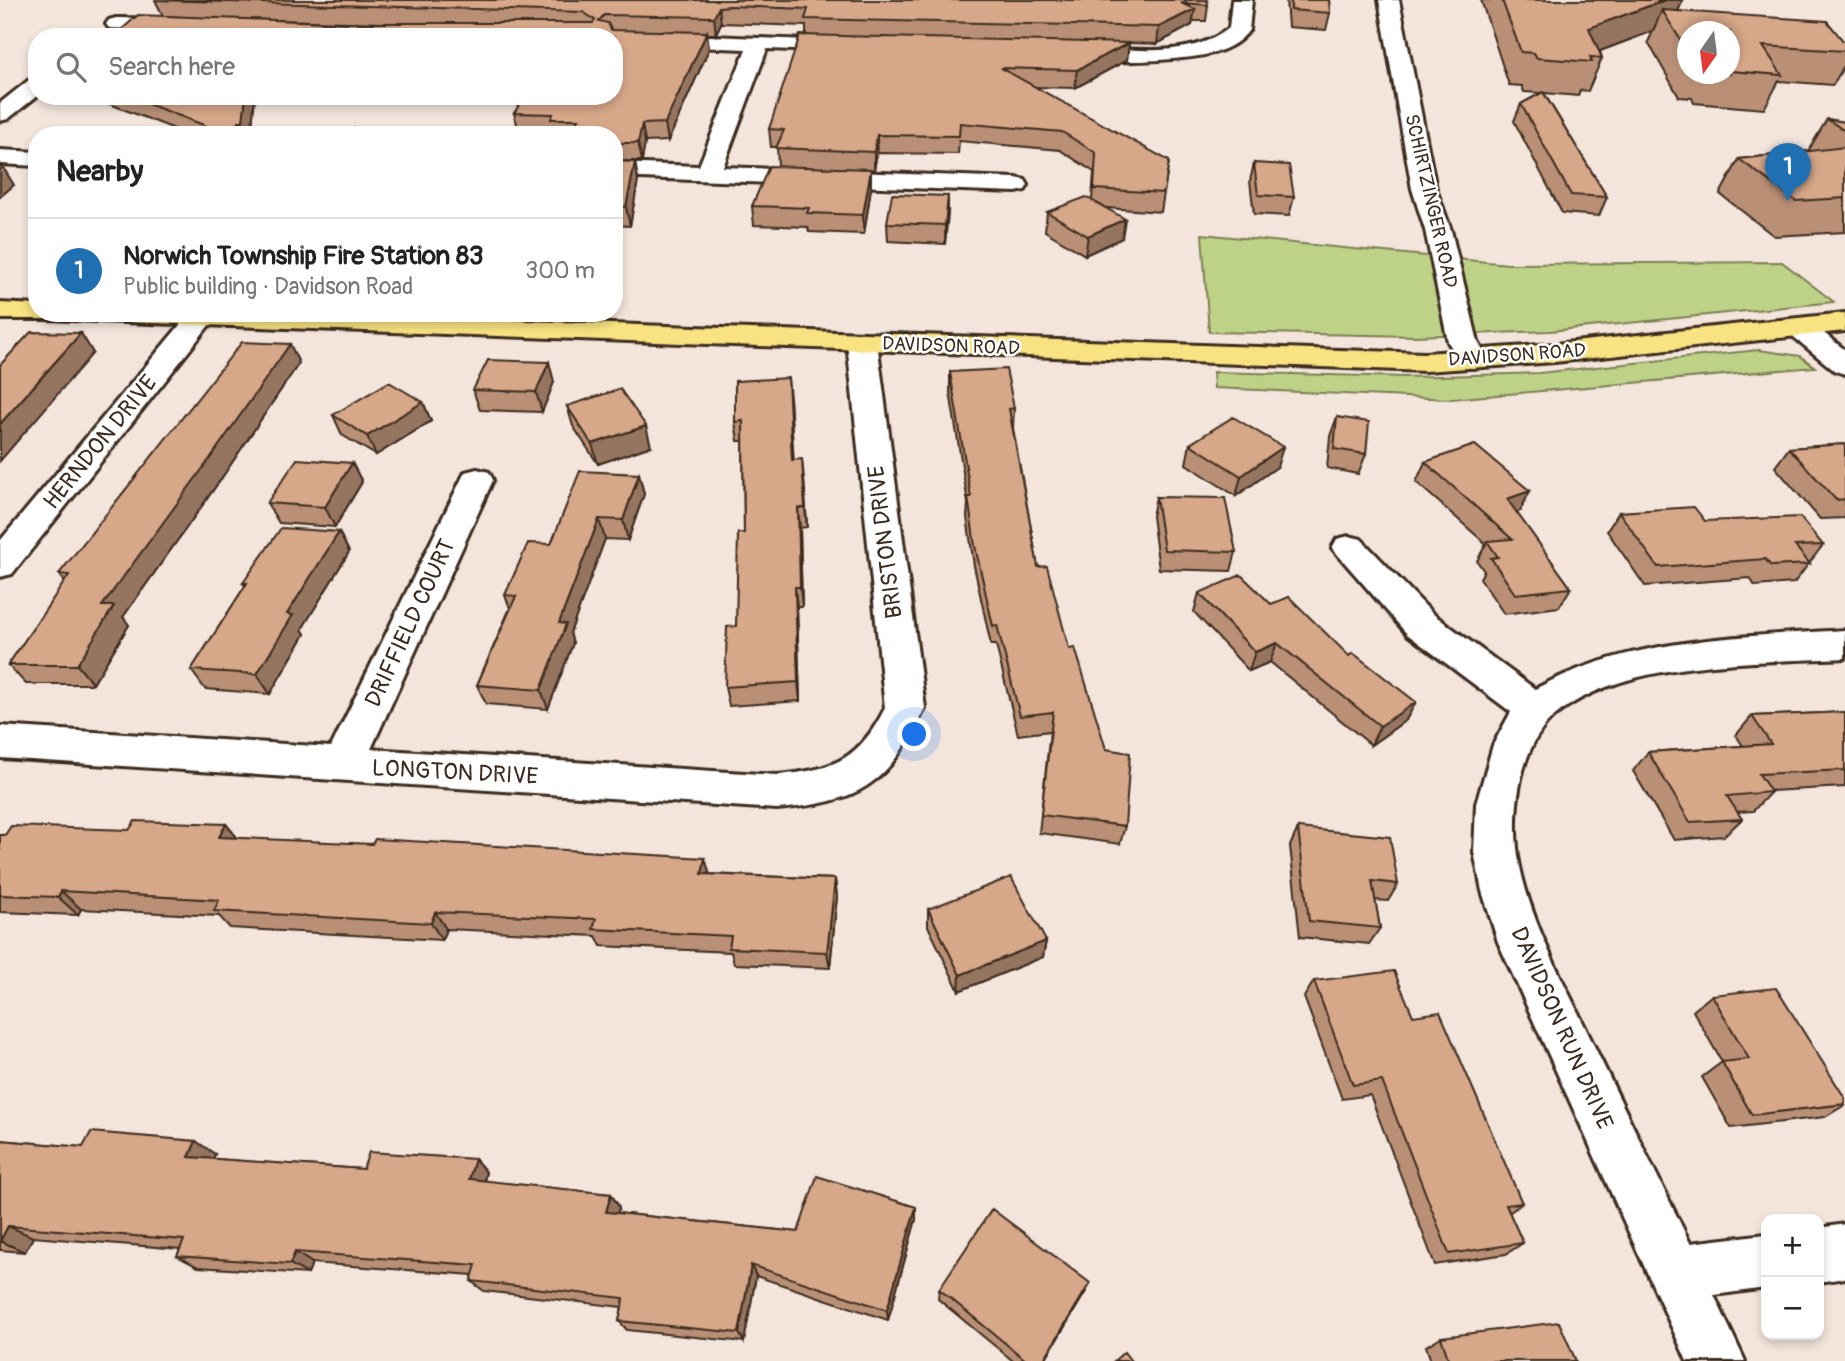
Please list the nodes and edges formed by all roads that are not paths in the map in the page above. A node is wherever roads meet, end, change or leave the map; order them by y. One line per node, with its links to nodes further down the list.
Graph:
1 (1242, 0): 10 (street)
2 (1389, 0): 25 (street, SCHIRTZINGER ROAD)
3 (136, 8): 4 (street)
4 (116, 24): 5 (street); 6 (street)
5 (205, 26)
6 (111, 28)
7 (623, 38): 8 (street)
8 (759, 43): 9 (street); 16 (street)
9 (871, 46)
10 (1053, 51)
11 (28, 92): 12 (street)
12 (0, 114)
13 (0, 157): 14 (street)
14 (28, 159)
15 (623, 170): 16 (street)
16 (708, 173): 17 (street)
17 (1016, 185)
18 (0, 311): 19 (main road)
19 (28, 313)
20 (198, 322): 29 (street, HERNDON DRIVE)
21 (286, 322): 24 (main road, DAVIDSON ROAD)
22 (1845, 322): 23 (main road, DAVIDSON ROAD)
23 (1799, 327): 25 (main road, DAVIDSON ROAD); 26 (street)
24 (862, 342): 25 (main road, DAVIDSON ROAD); 32 (street, BRISTON DRIVE)
25 (1473, 359)
26 (1845, 365)
27 (477, 480): 34 (street, DRIFFIELD COURT)
28 (1349, 548): 31 (street)
29 (0, 565)
30 (1845, 644): 31 (street, DAVIDSON RUN DRIVE)
31 (1536, 710): 38 (street, DAVIDSON RUN DRIVE)
32 (891, 739): 34 (street, LONGTON DRIVE)
33 (0, 742): 34 (street, LONGTON DRIVE)
34 (343, 765)
35 (1845, 1251): 36 (street)
36 (1824, 1254)
37 (1761, 1262): 38 (street)
38 (1674, 1273): 39 (street, DAVIDSON RUN DRIVE)
39 (1716, 1361)

